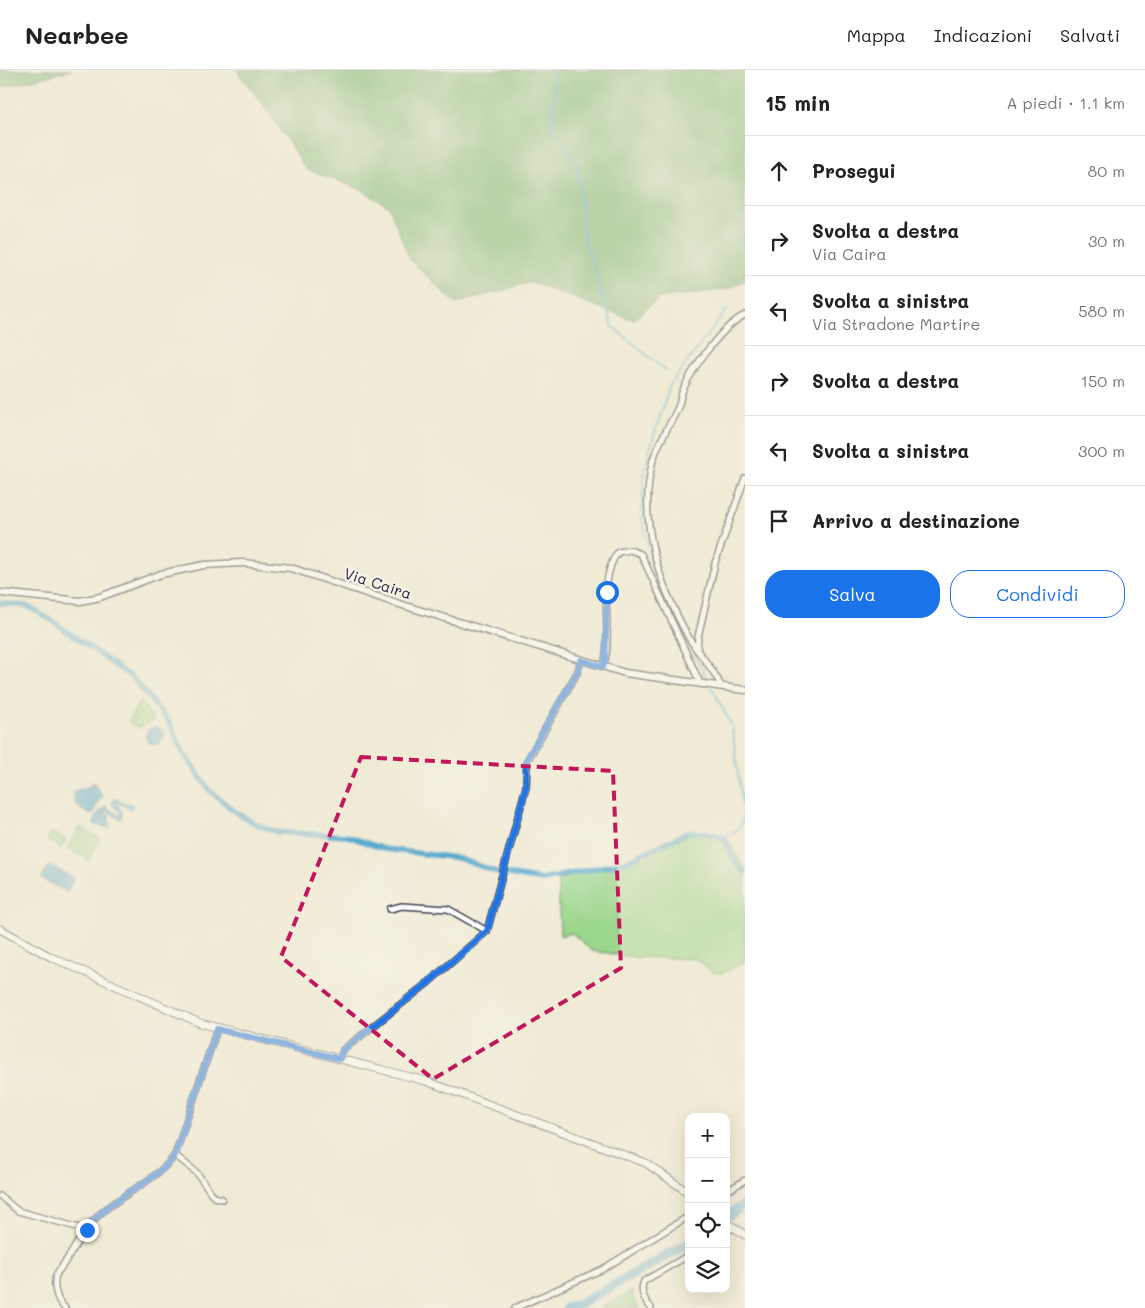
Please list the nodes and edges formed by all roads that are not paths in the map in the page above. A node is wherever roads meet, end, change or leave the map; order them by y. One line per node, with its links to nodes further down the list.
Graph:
1 (745, 315): 4 (street)
2 (745, 478): 4 (street)
3 (0, 593): 5 (street, Via Caira)
4 (697, 651): 8 (street)
5 (581, 660): 6 (street, Via Caira); 12 (street)
6 (603, 667): 7 (street, Via Caira); 7 (street)
7 (700, 683): 8 (street, Via Caira)
8 (721, 686): 9 (street, Via Caira)
9 (745, 690)
10 (390, 909): 12 (street)
11 (0, 929): 13 (main road)
12 (487, 931): 14 (street)
13 (217, 1029): 14 (main road); 15 (street)
14 (340, 1059): 18 (main road)
15 (175, 1155): 20 (street); 24 (street)
16 (745, 1180): 17 (street)
17 (730, 1189)
18 (685, 1190)
19 (1, 1198): 24 (street)
20 (222, 1199)
21 (685, 1218): 29 (street)
22 (730, 1225): 23 (main road)
23 (734, 1228): 25 (street); 26 (main road)
24 (87, 1230): 28 (street)
25 (730, 1230)
26 (745, 1236)
27 (685, 1257): 30 (street)
28 (65, 1308)
29 (515, 1308)
30 (652, 1308)

